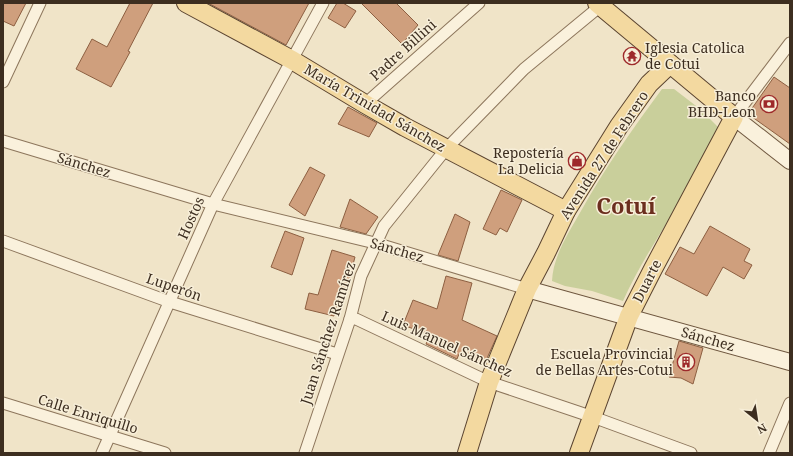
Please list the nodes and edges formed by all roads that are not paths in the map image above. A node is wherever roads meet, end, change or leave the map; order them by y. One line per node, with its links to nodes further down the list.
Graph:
1 (40, 3): 9 (street)
2 (186, 3): 7 (main road, María Trinidad Sánchez)
3 (323, 3): 7 (street, Hostos)
4 (479, 3): 10 (street, Padre Billini)
5 (601, 4): 8 (main road); 13 (street, Juan Sánchez Ramírez)
6 (790, 42): 11 (street)
7 (292, 60): 10 (main road, María Trinidad Sánchez); 15 (street, Hostos)
8 (670, 64): 11 (main road); 16 (main road, Avenida 27 de Febrero)
9 (3, 82)
10 (365, 104): 13 (main road, María Trinidad Sánchez)
11 (734, 117): 14 (main road); 21 (main road, Duarte)
12 (3, 141): 15 (street, Sánchez)
13 (446, 149): 16 (main road, María Trinidad Sánchez); 18 (street, Juan Sánchez Ramírez)
14 (790, 161)
15 (213, 204): 18 (street, Sánchez); 20 (street, Hostos)
16 (566, 211): 19 (main road, Avenida 27 de Febrero)
17 (3, 241): 20 (street, Luperón)
18 (375, 243): 19 (street, Sánchez); 22 (street, Juan Sánchez Ramírez)
19 (527, 289): 21 (main road, Sánchez); 25 (main road, Avenida 27 de Febrero)
20 (170, 302): 23 (street, Luperón); 29 (street, Hostos)
21 (629, 316): 24 (main road, Sánchez); 28 (main road, Duarte)
22 (350, 319): 23 (street, Juan Sánchez Ramírez); 25 (street, Luis Manuel Sánchez)
23 (338, 354): 32 (street, Juan Sánchez Ramírez)
24 (790, 362)
25 (489, 382): 28 (street, Luis Manuel Sánchez); 33 (main road, Avenida 27 de Febrero)
26 (3, 403): 29 (street, Calle Enriquillo)
27 (790, 403): 36 (street)
28 (593, 417): 34 (main road, Duarte); 35 (street, Luis Manuel Sánchez)
29 (110, 436): 30 (street, Hostos); 31 (street, Calle Enriquillo)
30 (102, 453)
31 (165, 453)
32 (305, 453)
33 (467, 453)
34 (578, 453)
35 (691, 453)
36 (769, 453)

